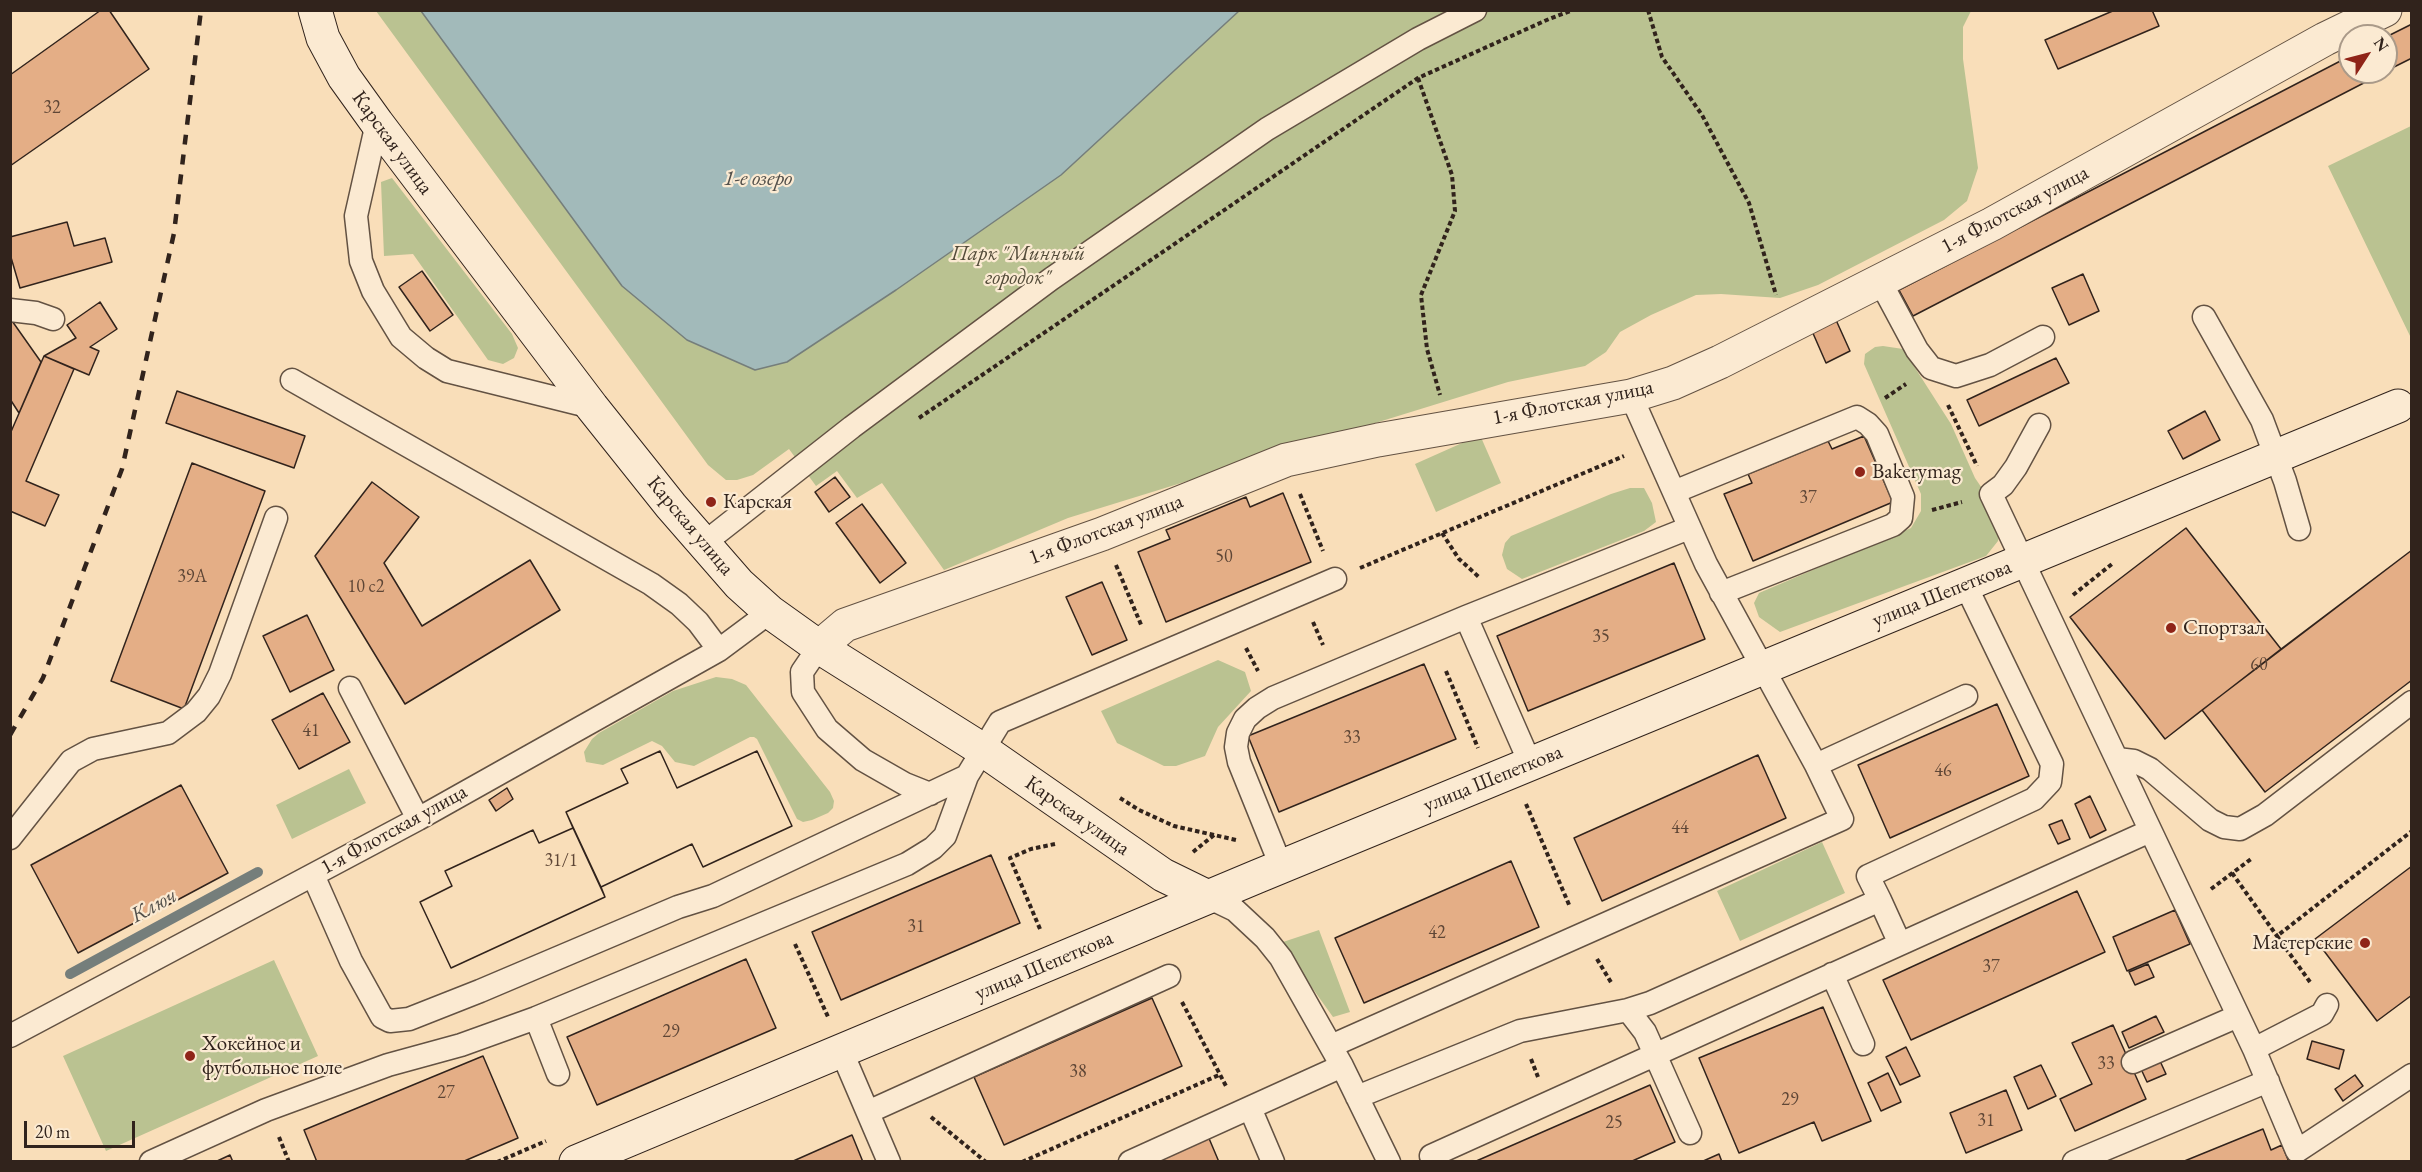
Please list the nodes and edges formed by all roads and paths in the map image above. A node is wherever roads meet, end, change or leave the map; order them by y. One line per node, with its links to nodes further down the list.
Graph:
1 (315, 10): 7 (street, Карская улица)
2 (1475, 10): 34 (lane)
3 (1573, 10): 6 (path)
4 (1648, 10): 12 (path)
5 (2385, 10): 8 (street, 1-я Флотская улица)
6 (1418, 78): 20 (path); 22 (path)
7 (377, 123): 18 (street, Карская улица); 18 (lane)
8 (1880, 281): 12 (street, 1-я Флотская улица); 14 (lane)
9 (10, 310): 11 (lane)
10 (2204, 317): 24 (lane)
11 (53, 319)
12 (1786, 327): 16 (street, 1-я Флотская улица)
13 (2043, 336): 14 (lane)
14 (1931, 368): 19 (path); 27 (path)
15 (292, 380): 46 (lane)
16 (1631, 396): 22 (street, 1-я Флотская улица); 23 (lane)
17 (2405, 404): 24 (street, улица Шепеткова)
18 (592, 407): 34 (street, Карская улица)
19 (1857, 417): 26 (lane); 29 (lane)
20 (915, 422)
21 (2039, 425): 27 (lane)
22 (1445, 427): 25 (street, 1-я Флотская улица)
23 (1653, 444): 26 (lane); 32 (path)
24 (2274, 457): 31 (lane); 35 (street, улица Шепеткова)
25 (1286, 460): 33 (street, 1-я Флотская улица); 36 (path)
26 (1674, 492): 30 (lane)
27 (1991, 494): 29 (path); 35 (lane)
28 (276, 518): 66 (lane)
29 (1901, 518): 39 (lane)
30 (1689, 528): 39 (lane); 40 (lane)
31 (2299, 529)
32 (1442, 533): 36 (path); 40 (path)
33 (1102, 534): 42 (path); 45 (street, 1-я Флотская улица)
34 (703, 544): 41 (street, Карская улица)
35 (2023, 560): 37 (street, улица Шепеткова); 55 (lane)
36 (1335, 579): 38 (lane)
37 (1965, 584): 47 (street, улица Шепеткова); 73 (lane)
38 (1301, 593): 44 (lane); 48 (path)
39 (1721, 593): 47 (lane)
40 (1511, 598): 43 (lane)
41 (770, 612): 45 (street, Карская улица); 46 (lane, 1-я Флотская улица)
42 (1137, 615)
43 (1466, 616): 48 (lane); 57 (lane)
44 (1233, 622): 52 (path); 56 (lane)
45 (819, 648): 56 (street, Карская улица); 59 (lane)
46 (718, 650): 62 (lane, 1-я Флотская улица)
47 (1762, 668): 57 (street, улица Шепеткова); 58 (lane)
48 (1335, 671): 52 (lane)
49 (1446, 671): 54 (path)
50 (350, 688): 62 (lane)
51 (1966, 696): 58 (lane)
52 (1273, 698): 68 (lane)
53 (2412, 702): 55 (lane)
54 (1479, 751)
55 (2117, 759): 63 (lane)
56 (975, 763): 59 (lane); 72 (street, Карская улица); 82 (lane)
57 (1530, 763): 68 (street, улица Шепеткова)
58 (1816, 765): 86 (lane)
59 (930, 794): 71 (lane)
60 (1119, 798): 65 (path)
61 (1526, 803): 69 (path)
62 (418, 819): 71 (lane, 1-я Флотская улица)
63 (2150, 831): 76 (lane); 81 (lane)
64 (2412, 831): 75 (path)
65 (1215, 835)
66 (10, 838)
67 (1060, 842): 74 (path)
68 (1281, 866): 72 (street, улица Шепеткова)
69 (1553, 868)
70 (2232, 873): 75 (path)
71 (313, 875): 84 (lane, 1-я Флотская улица)
72 (1208, 897): 86 (lane); 88 (street, улица Шепеткова)
73 (1880, 900): 76 (lane); 80 (lane)
74 (1041, 931)
75 (2277, 936): 79 (path)
76 (1900, 944): 77 (lane)
77 (1832, 974): 85 (lane); 89 (lane)
78 (1169, 976): 93 (path); 96 (lane)
79 (2327, 1005): 87 (lane)
80 (1628, 1010): 83 (lane); 89 (lane)
81 (2238, 1016): 87 (lane); 90 (lane)
82 (536, 1018): 92 (lane); 105 (lane)
83 (1520, 1031): 97 (lane); 98 (path)
84 (10, 1036)
85 (1863, 1044)
86 (1331, 1046): 91 (lane)
87 (2254, 1049): 95 (lane)
88 (841, 1050): 100 (lane); 107 (street, улица Шепеткова)
89 (1656, 1054): 98 (lane); 101 (lane)
90 (2133, 1062)
91 (1342, 1066): 97 (lane); 99 (lane)
92 (558, 1074)
93 (1219, 1075): 99 (path); 110 (path)
94 (2412, 1075): 104 (lane)
95 (2268, 1081): 104 (lane); 114 (lane)
96 (903, 1094): 100 (lane); 109 (path)
97 (1357, 1097): 113 (lane)
98 (1548, 1103): 103 (lane)
99 (1250, 1108): 111 (lane); 112 (lane)
100 (868, 1112): 108 (lane)
101 (1690, 1133)
102 (281, 1142): 106 (path)
103 (1431, 1156)
104 (2299, 1156)
105 (151, 1161)
106 (289, 1161)
107 (576, 1161)
108 (889, 1161)
109 (986, 1161)
110 (1022, 1161)
111 (1131, 1161)
112 (1274, 1161)
113 (1389, 1161)
114 (2074, 1161)

